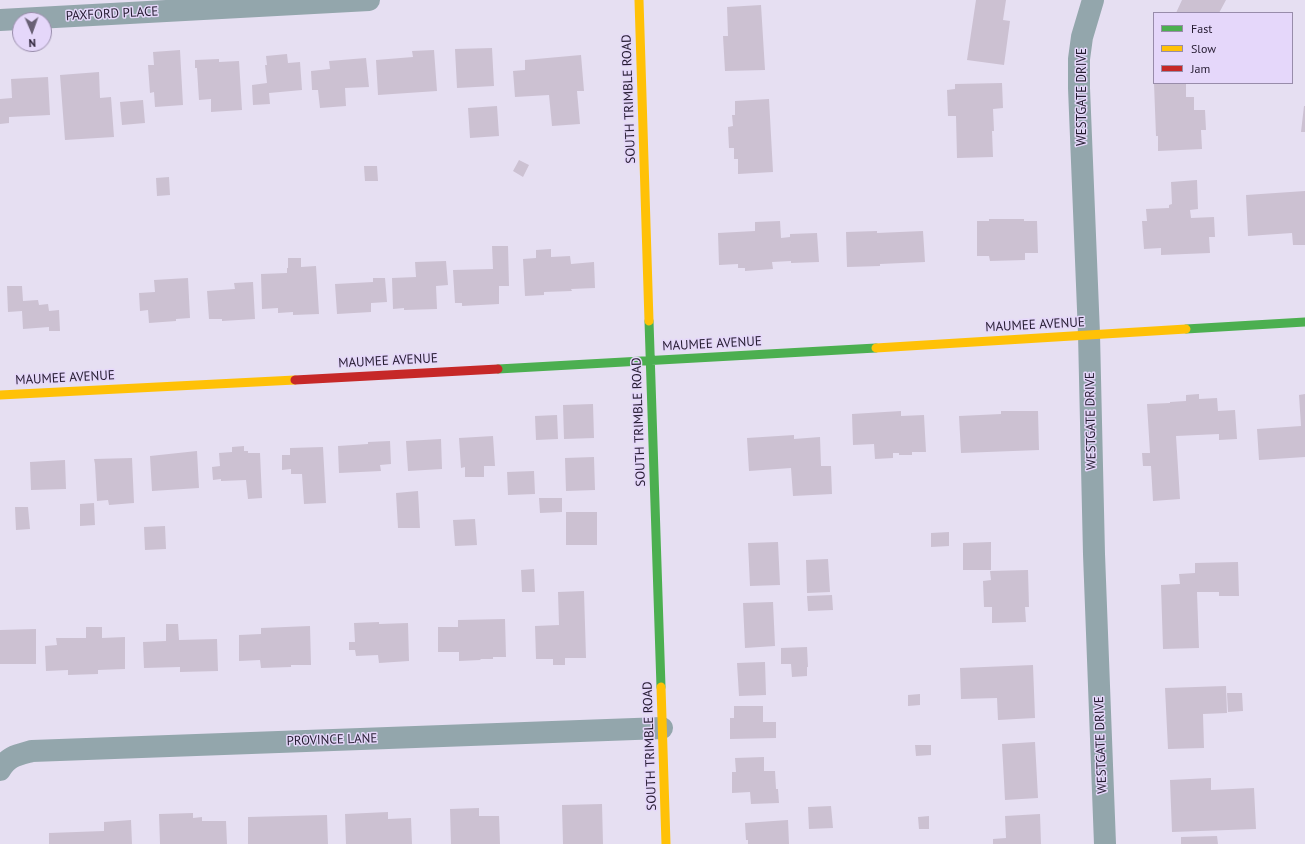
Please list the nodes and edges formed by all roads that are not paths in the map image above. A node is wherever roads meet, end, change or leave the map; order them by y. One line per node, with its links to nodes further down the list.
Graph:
1 (369, 0): 4 (street, PAXFORD PLACE)
2 (639, 0): 7 (street, SOUTH TRIMBLE ROAD)
3 (1093, 0): 6 (street, WESTGATE DRIVE)
4 (0, 20)
5 (1305, 322): 6 (street, MAUMEE AVENUE)
6 (1089, 334): 7 (street, MAUMEE AVENUE); 12 (street, WESTGATE DRIVE)
7 (650, 361): 8 (street, MAUMEE AVENUE); 9 (street, SOUTH TRIMBLE ROAD)
8 (0, 394)
9 (662, 728): 10 (street, PROVINCE LANE); 11 (street, SOUTH TRIMBLE ROAD)
10 (2, 766)
11 (666, 844)
12 (1105, 844)

